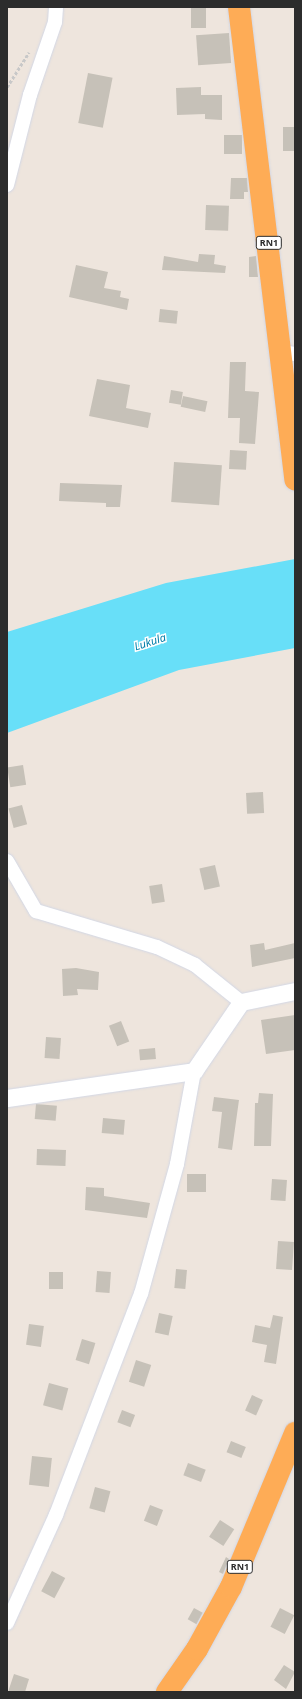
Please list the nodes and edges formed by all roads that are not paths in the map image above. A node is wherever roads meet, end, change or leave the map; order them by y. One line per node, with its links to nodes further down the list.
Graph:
1 (56, 7): 3 (street)
2 (239, 7): 4 (highway, RN1)
3 (7, 185)
4 (288, 353): 5 (highway, RN1)
5 (295, 480)
6 (7, 861): 8 (street)
7 (295, 991): 8 (street)
8 (241, 1002): 9 (street)
9 (194, 1071): 10 (street); 12 (street)
10 (7, 1098)
11 (295, 1433): 13 (highway, RN1)
12 (7, 1623)
13 (167, 1692)

